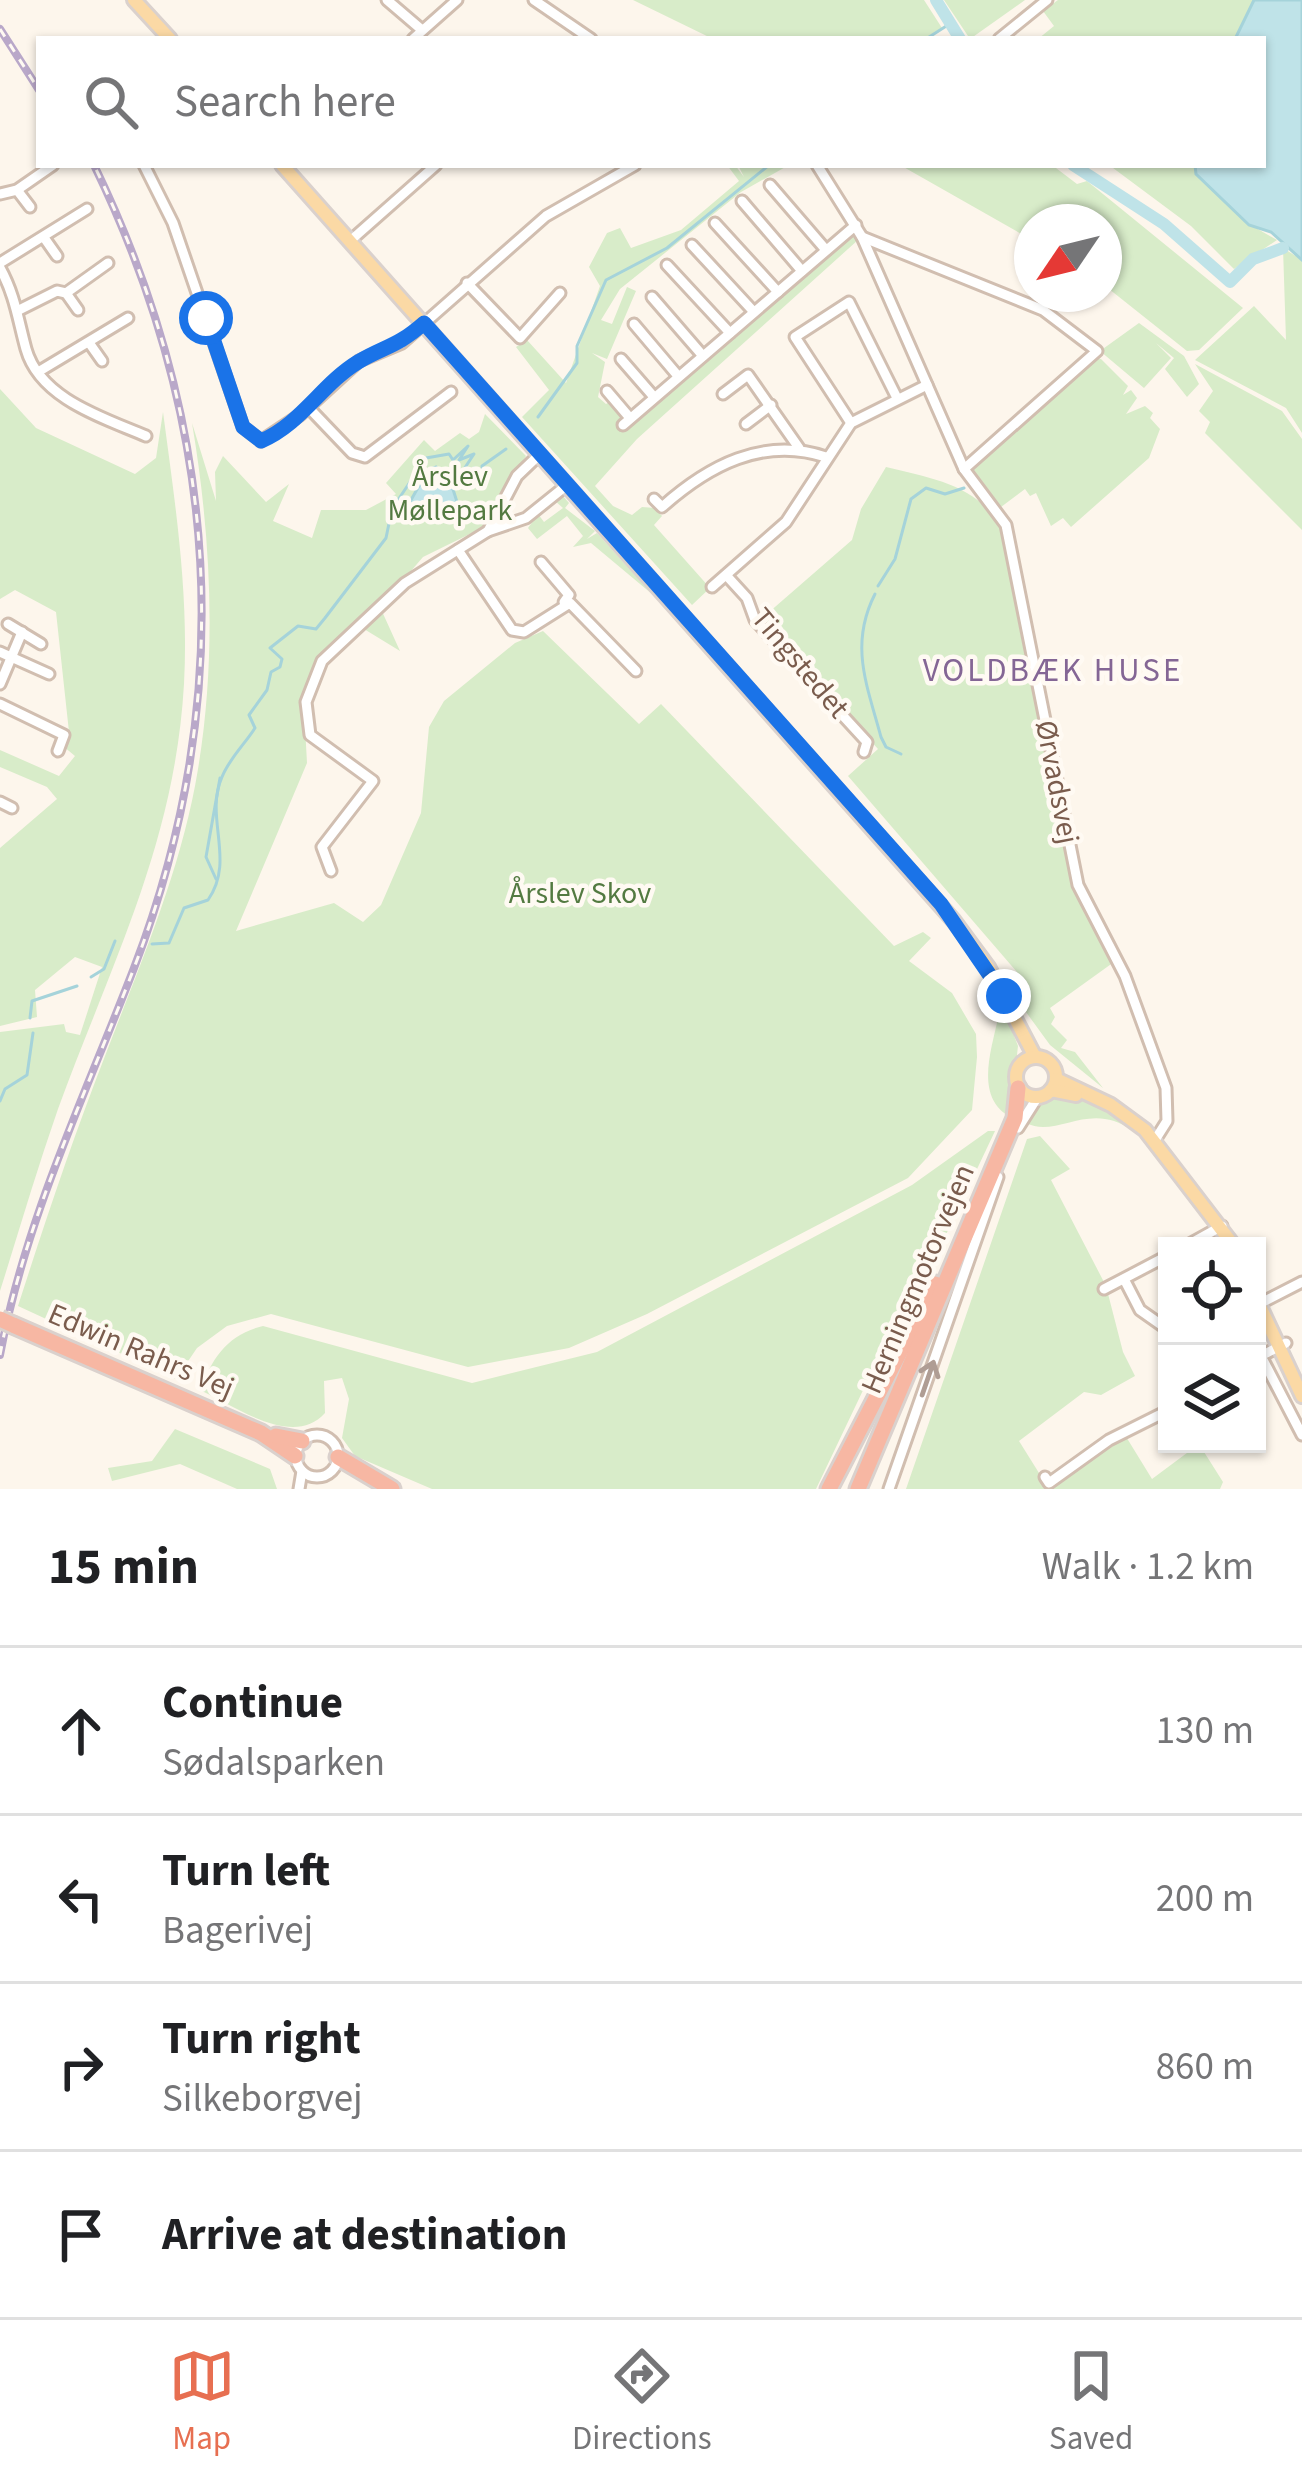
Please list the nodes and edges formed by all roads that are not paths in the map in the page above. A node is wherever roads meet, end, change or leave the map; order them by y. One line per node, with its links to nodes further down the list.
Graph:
1 (134, 0): 7 (main road)
2 (387, 0): 6 (street)
3 (457, 0): 6 (street)
4 (534, 0): 9 (street)
5 (1047, 0): 10 (street)
6 (422, 31): 8 (street)
7 (167, 36)
8 (416, 36)
9 (586, 36)
10 (1003, 36)
11 (49, 168): 18 (street)
12 (146, 168): 62 (street)
13 (285, 168): 27 (main road)
14 (433, 168): 27 (street)
15 (629, 168): 35 (street)
16 (819, 168): 24 (street, Ørvadsvej)
17 (770, 185): 29 (street)
18 (17, 190): 19 (street); 21 (street)
19 (0, 194)
20 (742, 201): 34 (street)
21 (30, 207)
22 (87, 209): 26 (street)
23 (716, 223): 37 (street)
24 (856, 225): 25 (street, Ørvadsvej); 29 (street)
25 (862, 237): 55 (street, Ørvadsvej); 69 (street)
26 (45, 239): 30 (street); 33 (street)
27 (350, 241): 44 (main road)
28 (692, 245): 42 (street)
29 (826, 250): 34 (street)
30 (57, 256)
31 (108, 262): 38 (street)
32 (668, 265): 46 (street)
33 (0, 266): 40 (street)
34 (802, 271): 37 (street)
35 (467, 284): 36 (street); 44 (street)
36 (560, 292)
37 (778, 292): 42 (street)
38 (66, 293): 40 (street); 41 (street)
39 (652, 297): 49 (street)
40 (19, 310): 53 (street)
41 (78, 310)
42 (754, 312): 46 (street)
43 (128, 317): 47 (street)
44 (424, 323): 62 (street); 67 (main road)
45 (634, 324): 54 (street)
46 (730, 333): 49 (street)
47 (90, 344): 51 (street); 52 (street)
48 (43, 350): 52 (street)
49 (703, 356): 54 (street)
50 (621, 359): 59 (street)
51 (102, 361)
52 (52, 363): 53 (street)
53 (38, 372): 65 (street)
54 (678, 376): 59 (street)
55 (927, 385): 60 (street); 69 (street, Ørvadsvej)
56 (607, 391): 59 (street)
57 (451, 392): 62 (street)
58 (723, 394): 61 (street)
59 (654, 397)
60 (897, 398): 63 (street); 63 (street)
61 (771, 405): 64 (street); 66 (street)
62 (309, 407)
63 (851, 423): 68 (street)
64 (746, 424)
65 (146, 436)
66 (799, 448): 68 (street); 71 (street)
67 (540, 454): 70 (main road); 72 (street)
68 (826, 457): 75 (street)
69 (964, 469): 96 (street, Ørvadsvej)
70 (567, 485): 72 (street); 92 (main road)
71 (654, 499)
72 (488, 531): 73 (street)
73 (458, 550): 77 (street); 91 (street)
74 (541, 562): 77 (street)
75 (726, 574): 76 (street); 88 (street, Tingstedet)
76 (712, 586)
77 (564, 602): 83 (street)
78 (8, 624): 79 (street)
79 (22, 632): 80 (street); 82 (street)
80 (41, 644)
81 (0, 652): 82 (street)
82 (14, 658): 84 (street); 85 (street)
83 (636, 671)
84 (49, 674)
85 (0, 684)
86 (0, 704): 87 (street)
87 (58, 751)
88 (864, 752)
89 (0, 802): 90 (street)
90 (12, 808)
91 (331, 871)
92 (1029, 1059): 93 (main road); 94 (main road)
93 (1054, 1084): 95 (main road); 96 (main road)
94 (1018, 1088): 95 (main road); 97 (highway, Herningmotorvejen)
95 (1037, 1098): 123 (street, Herningmotorvejen, one-way to 95)
96 (1153, 1143): 98 (main road)
97 (989, 1180): 121 (highway); 122 (highway, Herningmotorvejen)
98 (1219, 1228): 99 (street); 100 (main road)
99 (1202, 1237)
100 (1224, 1237)
101 (1158, 1261): 102 (street)
102 (1124, 1279): 104 (street); 108 (street)
103 (1302, 1282): 105 (street)
104 (1104, 1289)
105 (1266, 1299)
106 (1266, 1313): 109 (main road)
107 (7, 1322): 116 (highway, Edwin Rahrs Vej)
108 (1158, 1322)
109 (1283, 1344): 110 (street); 112 (main road)
110 (1266, 1352)
111 (1266, 1369): 115 (street)
112 (1300, 1380): 113 (main road)
113 (1302, 1396)
114 (1158, 1416): 118 (street)
115 (1302, 1435)
116 (300, 1456): 117 (street); 117 (street); 120 (street)
117 (329, 1469): 119 (highway); 120 (street)
118 (1045, 1477)
119 (384, 1485)
120 (303, 1489)
121 (829, 1489)
122 (858, 1489)
123 (890, 1489)

